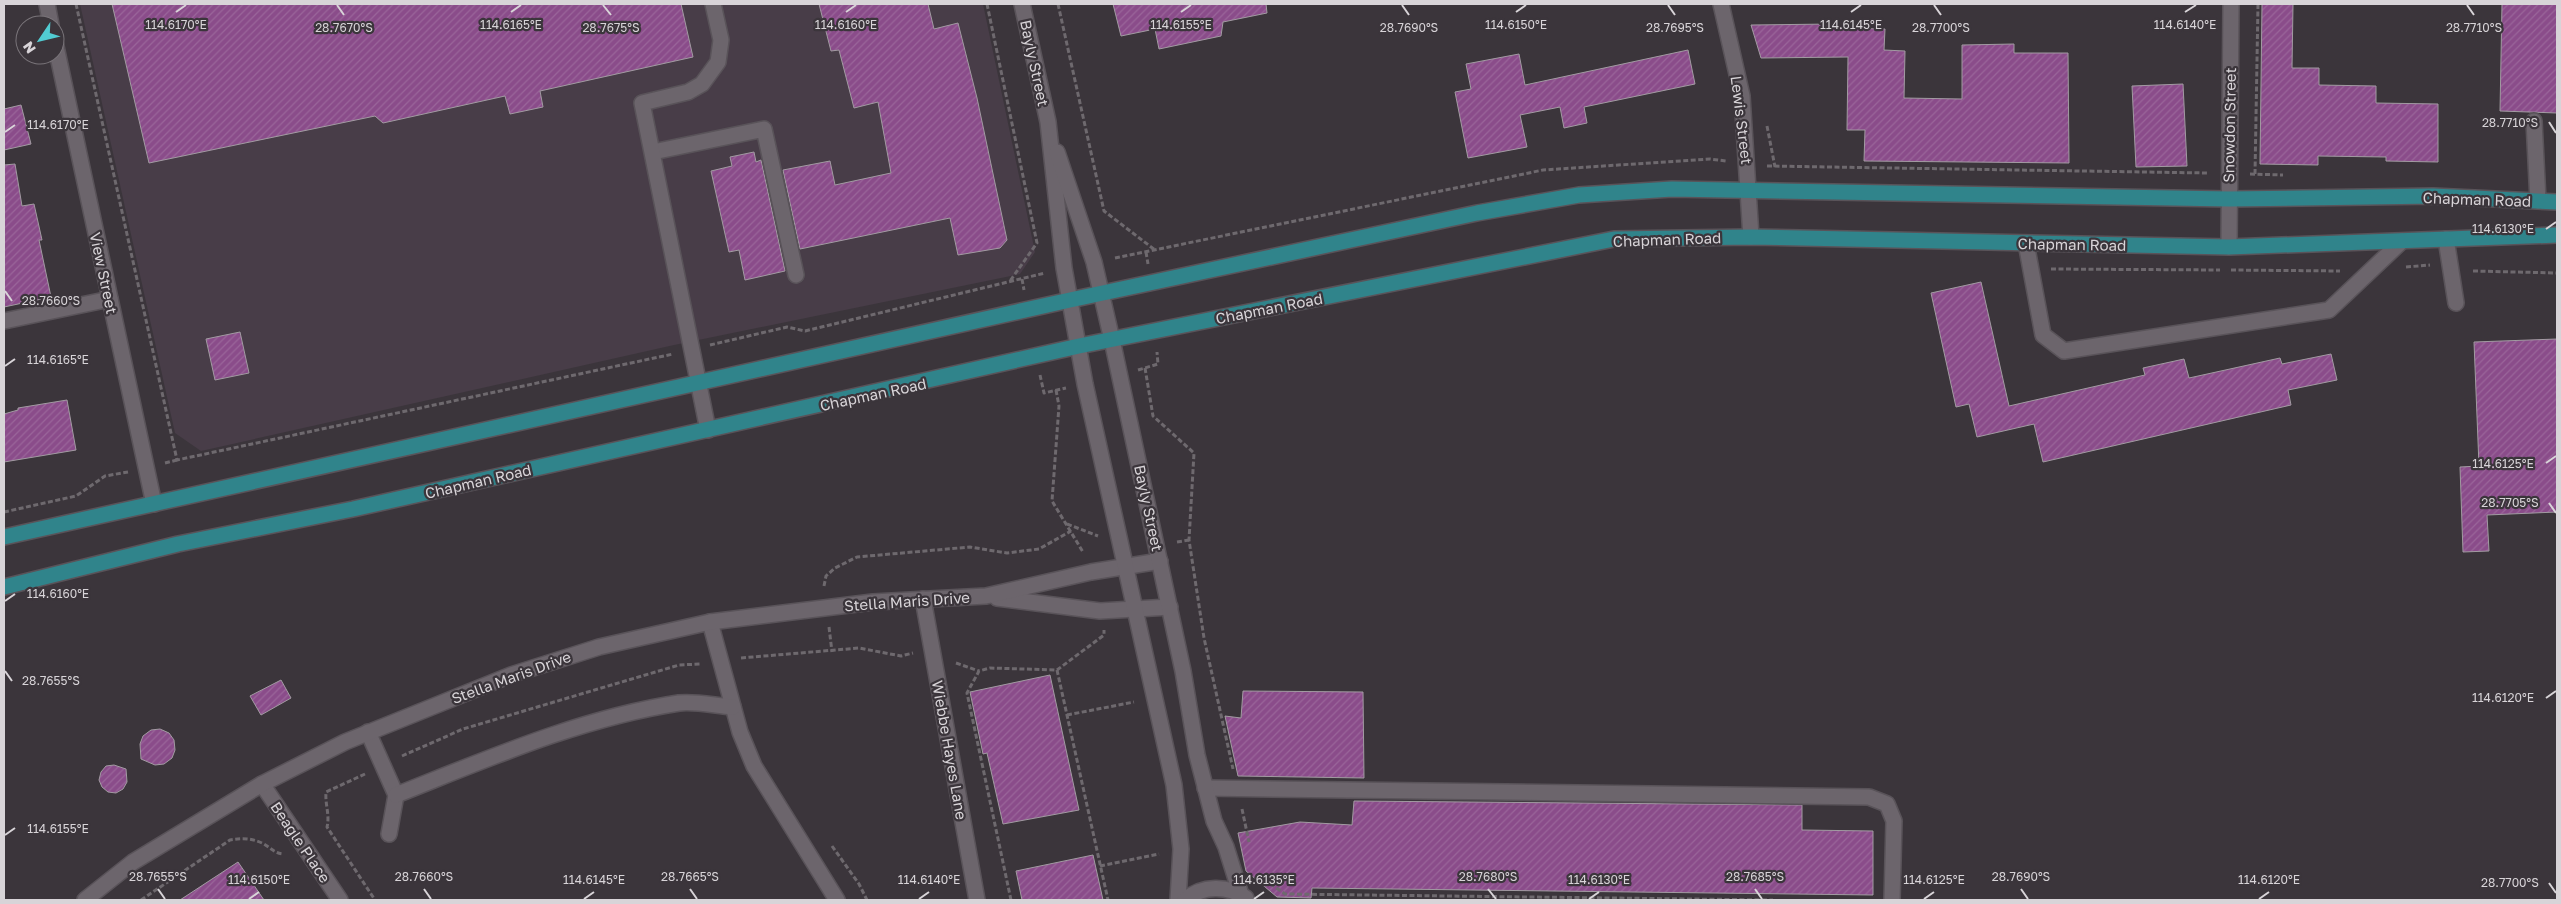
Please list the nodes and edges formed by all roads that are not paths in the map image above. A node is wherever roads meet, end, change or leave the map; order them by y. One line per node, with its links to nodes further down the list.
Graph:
1 (713, 4): 8 (street)
2 (1022, 4): 7 (street, Bayly Street)
3 (1721, 4): 9 (street, Lewis Street)
4 (2231, 4): 10 (street, Snowdon Street)
5 (60, 65): 21 (street, View Street)
6 (2534, 121): 11 (street)
7 (1048, 122): 20 (street, Bayly Street); 22 (street, Bayly Street)
8 (653, 152): 19 (street); 27 (street)
9 (1749, 190): 10 (main road, Chapman Road); 14 (street, Lewis Street); 20 (main road, Chapman Road)
10 (2228, 199): 11 (main road, Chapman Road); 18 (street, Snowdon Street)
11 (2538, 202): 12 (main road, Chapman Road)
12 (2557, 202)
13 (2557, 235): 15 (main road, Chapman Road)
14 (1752, 237): 17 (main road, Chapman Road); 25 (main road, Chapman Road)
15 (2446, 239): 16 (main road, Chapman Road); 23 (street)
16 (2402, 241): 17 (street); 18 (main road, Chapman Road)
17 (2026, 243): 18 (main road, Chapman Road)
18 (2229, 247)
19 (796, 275)
20 (1101, 294): 22 (main road, Chapman Road); 25 (street, Bayly Street)
21 (110, 299): 24 (street); 29 (street, View Street)
22 (1070, 300): 26 (street, Bayly Street); 27 (main road, Chapman Road)
23 (2456, 303)
24 (4, 321)
25 (1112, 340): 26 (main road, Chapman Road); 31 (street, Bayly Street)
26 (1079, 346): 28 (main road, Chapman Road); 32 (street, Bayly Street)
27 (698, 382): 28 (street); 29 (main road, Chapman Road)
28 (708, 430): 33 (main road, Chapman Road)
29 (154, 504): 30 (main road, Chapman Road)
30 (4, 537)
31 (1160, 561): 32 (street, Stella Maris Drive); 36 (street, Bayly Street)
32 (1126, 567): 34 (street, Stella Maris Drive); 37 (street, Bayly Street)
33 (4, 587)
34 (986, 596): 35 (street, Stella Maris Drive); 37 (street, Stella Maris Drive)
35 (923, 599): 38 (street, Stella Maris Drive); 49 (street, Wiebbe Hayes Lane)
36 (1170, 607): 37 (street, Stella Maris Drive); 42 (street, Bayly Street)
37 (1136, 610): 50 (street, Bayly Street)
38 (710, 622): 39 (street); 40 (street, Stella Maris Drive)
39 (733, 707): 43 (street); 48 (street)
40 (368, 732): 41 (street, Stella Maris Drive); 43 (street)
41 (262, 784): 46 (street, Stella Maris Drive); 47 (street, Beagle Place)
42 (1206, 788): 45 (street, Bayly Street); 52 (street)
43 (396, 794): 44 (street)
44 (389, 834)
45 (1244, 897): 51 (street)
46 (84, 900)
47 (340, 900)
48 (837, 900)
49 (978, 900)
50 (1178, 900)
51 (1185, 900)
52 (1892, 900)

